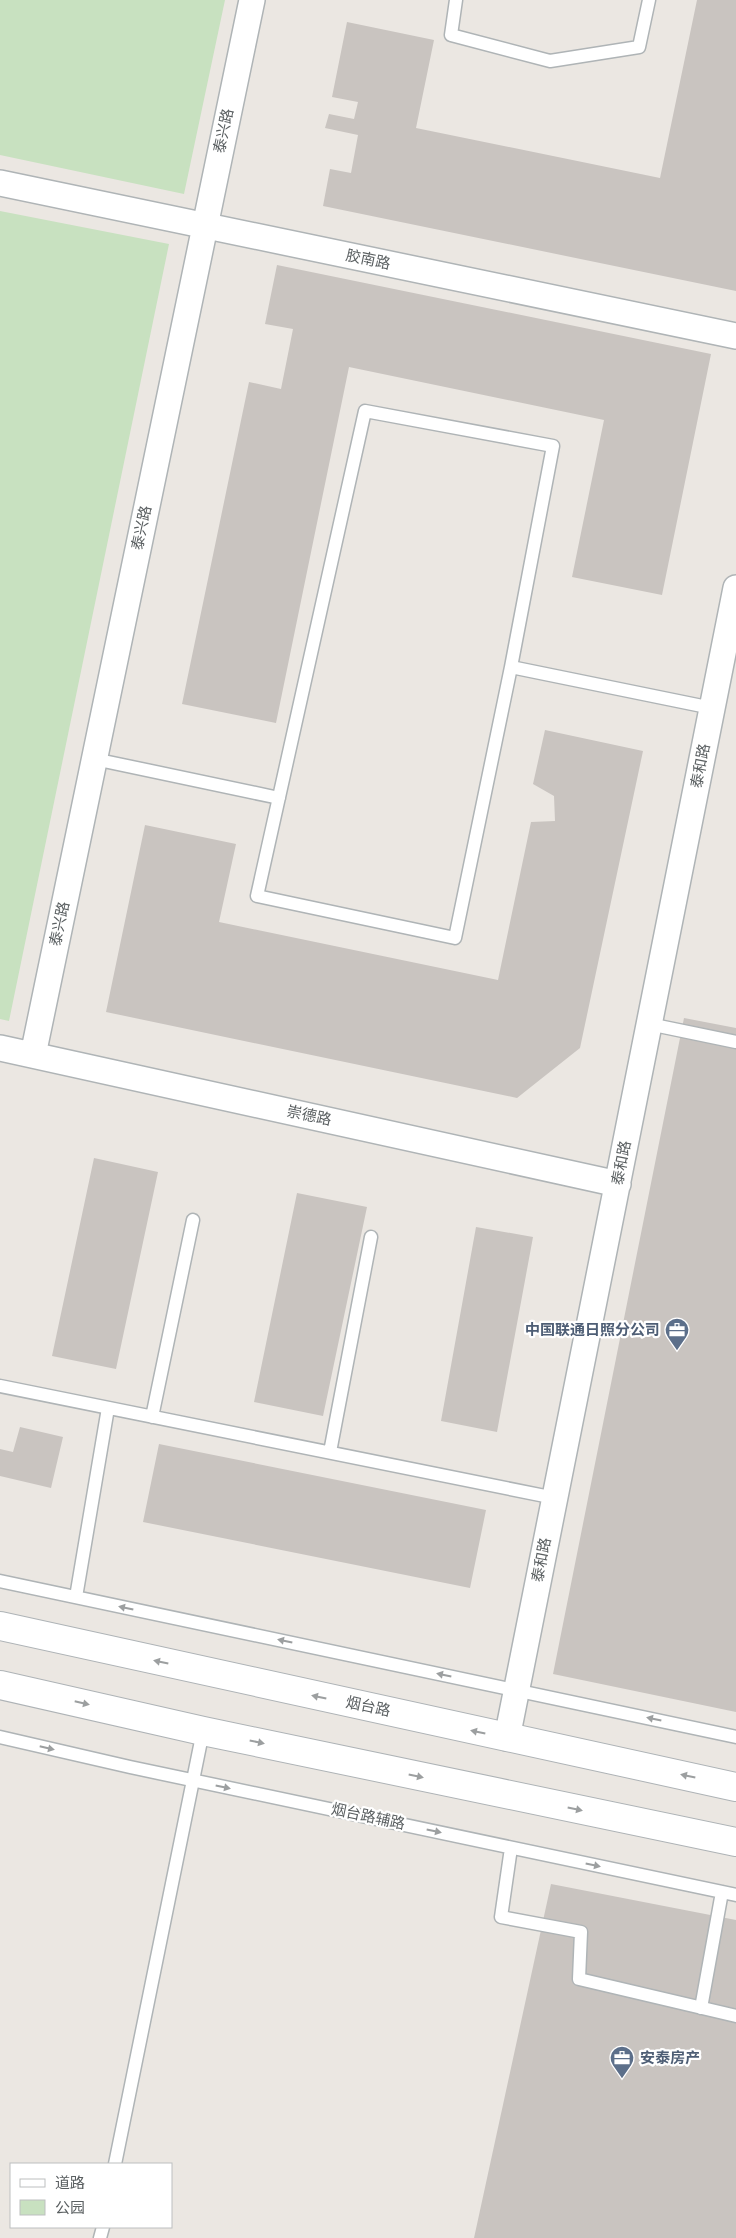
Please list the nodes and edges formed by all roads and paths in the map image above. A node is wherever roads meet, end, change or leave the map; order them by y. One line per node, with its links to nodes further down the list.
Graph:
1 (252, 0): 5 (street, 泰兴路)
2 (456, 0): 3 (lane)
3 (649, 0)
4 (0, 183): 5 (street, 胶南路)
5 (204, 226): 6 (street, 胶南路); 10 (street, 泰兴路)
6 (736, 336)
7 (736, 588): 9 (street, 泰和路)
8 (511, 667): 9 (lane); 11 (lane); 11 (lane)
9 (712, 708): 12 (street, 泰和路)
10 (94, 759): 11 (lane); 15 (street, 泰兴路)
11 (279, 798)
12 (649, 1024): 13 (lane); 16 (street, 泰和路)
13 (736, 1042)
14 (0, 1048): 15 (street, 崇德路)
15 (34, 1056): 16 (street, 崇德路)
16 (618, 1184): 23 (street, 泰和路)
17 (193, 1220): 21 (lane)
18 (371, 1237): 22 (lane)
19 (0, 1386): 20 (lane)
20 (108, 1408): 21 (lane); 25 (lane)
21 (152, 1417): 22 (lane)
22 (330, 1452): 23 (lane)
23 (555, 1498): 28 (street, 泰和路)
24 (0, 1581): 25 (lane)
25 (76, 1597): 28 (lane, one-way to 25)
26 (0, 1626): 32 (main road, 烟台路, one-way to 26)
27 (0, 1685): 29 (main road, one-way to 29)
28 (516, 1690): 31 (lane, one-way to 28); 32 (street, 泰和路)
29 (203, 1731): 33 (lane); 35 (main road, one-way to 35)
30 (0, 1737): 33 (lane, 烟台路辅路, one-way to 33)
31 (736, 1737)
32 (507, 1738): 34 (main road, 烟台路, one-way to 32)
33 (192, 1780): 36 (lane, 烟台路辅路, one-way to 36); 41 (lane)
34 (736, 1786)
35 (736, 1842)
36 (511, 1848): 37 (lane, 烟台路辅路, one-way to 37); 39 (lane)
37 (722, 1892): 38 (lane, 烟台路辅路); 39 (lane)
38 (736, 1895)
39 (701, 2008): 40 (lane)
40 (736, 2016)
41 (115, 2163)

